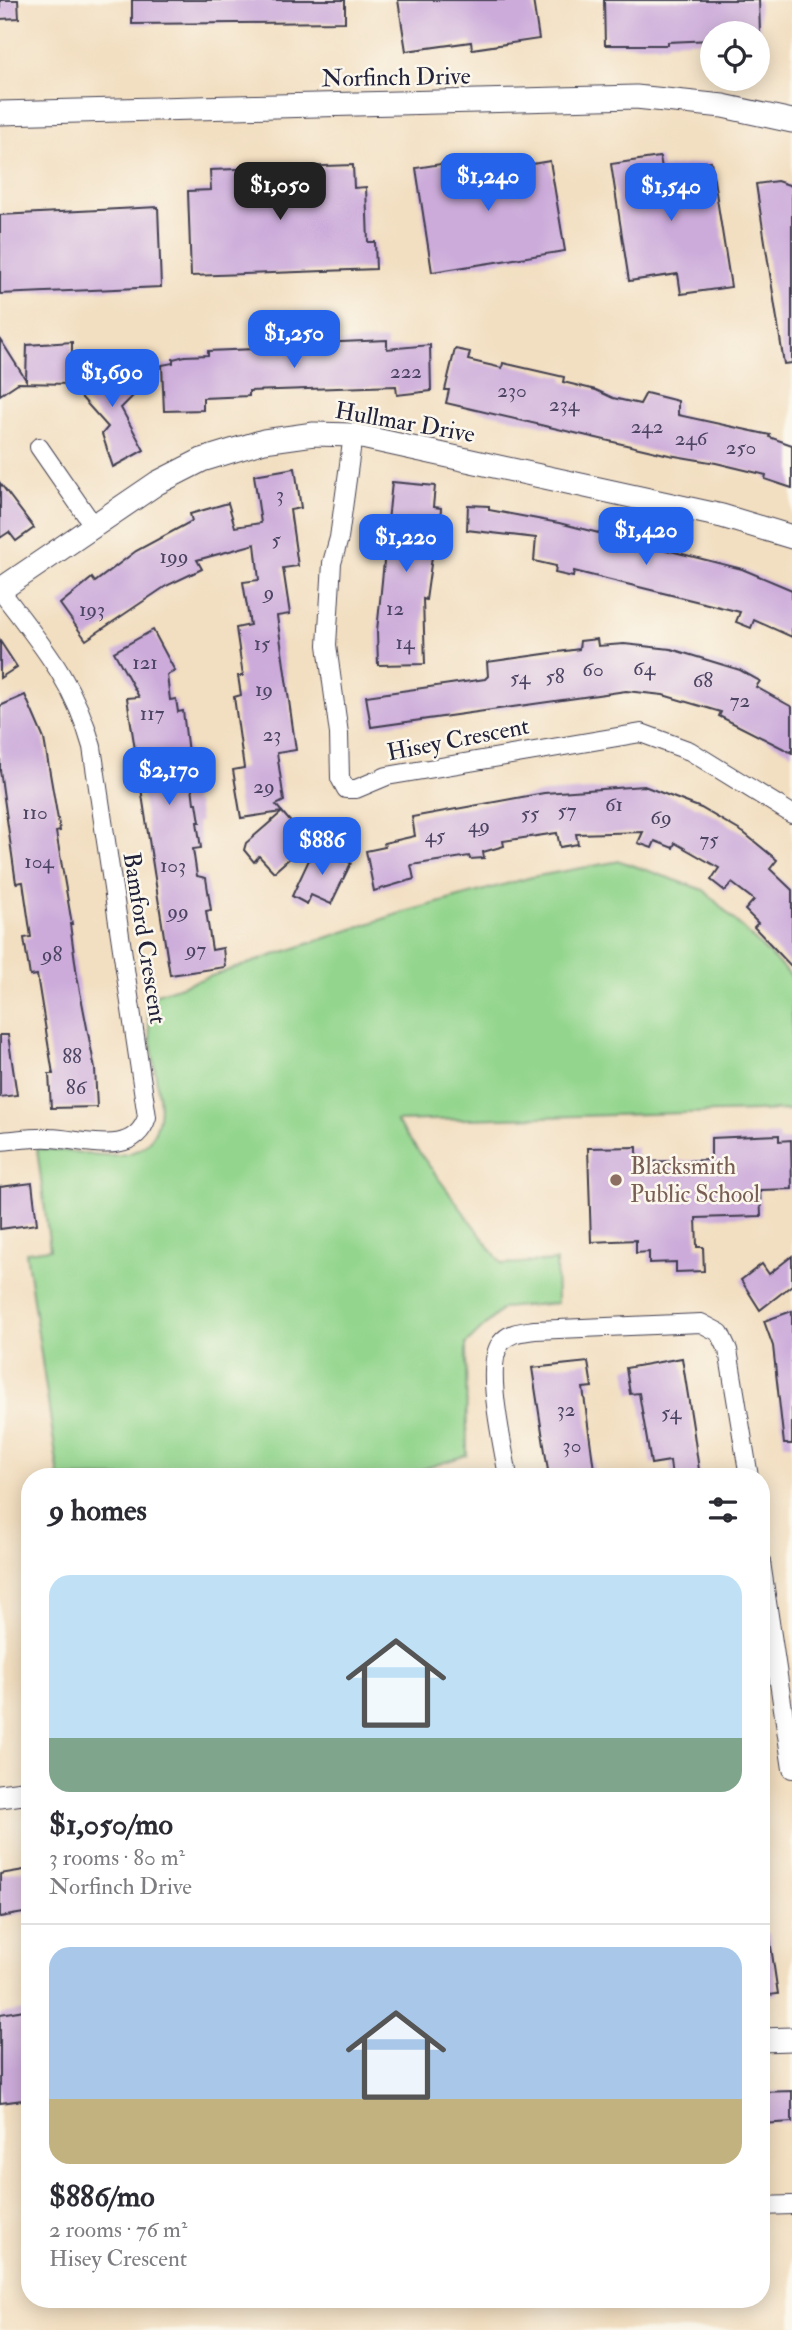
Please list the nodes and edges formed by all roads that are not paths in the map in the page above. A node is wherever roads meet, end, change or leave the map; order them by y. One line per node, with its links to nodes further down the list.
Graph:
1 (0, 113): 2 (street, Norfinch Drive)
2 (792, 121)
3 (353, 435): 5 (street, Hullmar Drive); 6 (street, Hullmar Drive); 8 (street, Hisey Crescent)
4 (39, 447): 5 (street)
5 (93, 525): 7 (street, Hullmar Drive)
6 (792, 537)
7 (0, 590): 9 (street, Bamford Crescent)
8 (792, 814)
9 (0, 1141)
10 (507, 1468): 11 (street)
11 (748, 1468)
12 (770, 1622): 13 (street)
13 (792, 1769)
14 (21, 1794): 15 (street)
15 (0, 1796)
16 (792, 2039): 17 (street)
17 (770, 2040)
18 (792, 2205): 19 (street)
19 (770, 2206)

